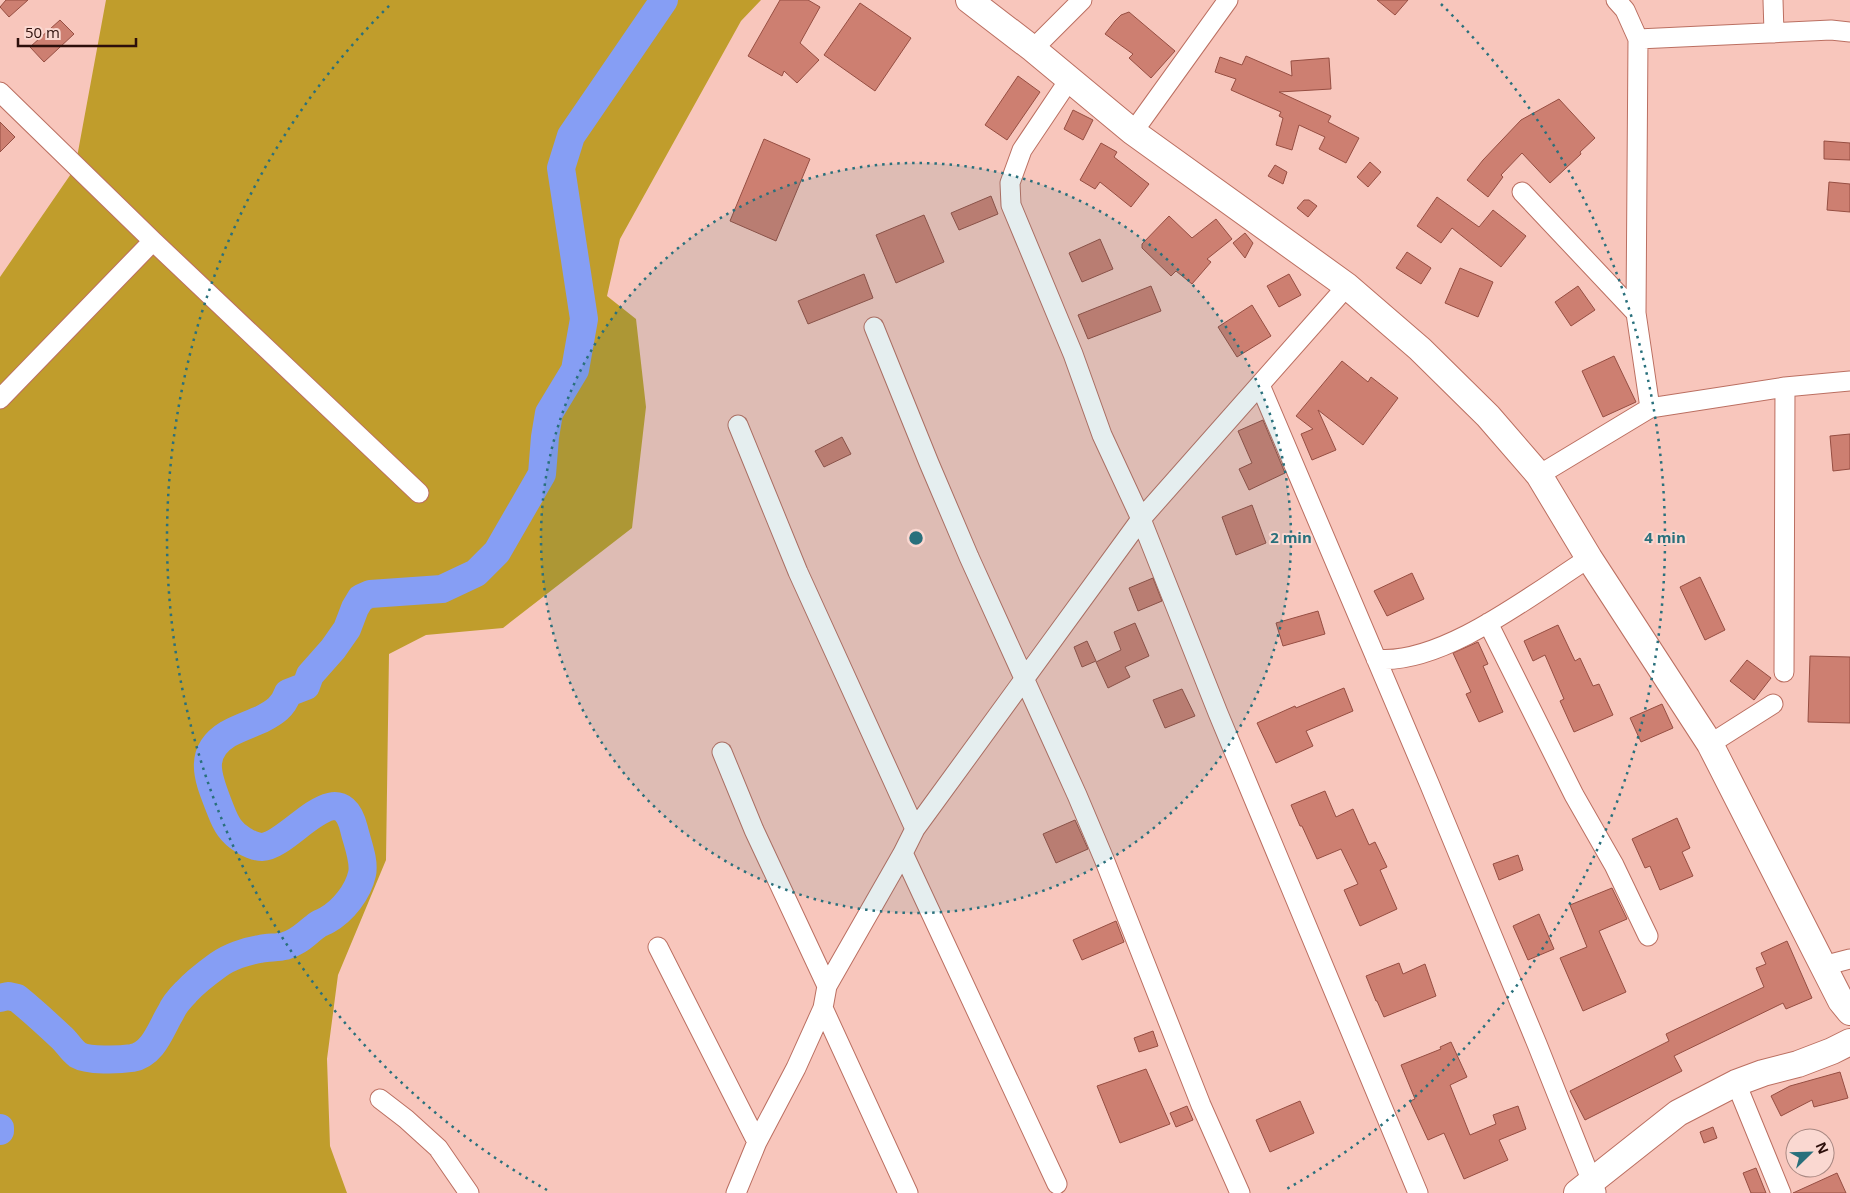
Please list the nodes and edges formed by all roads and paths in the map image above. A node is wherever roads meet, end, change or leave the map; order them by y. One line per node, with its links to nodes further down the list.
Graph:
1 (969, 0): 9 (main road)
2 (1082, 0): 9 (street)
3 (1228, 0): 12 (street)
4 (1773, 0): 6 (street)
5 (1626, 3): 8 (street)
6 (1774, 32): 7 (street); 8 (street)
7 (1850, 32)
8 (1638, 39): 16 (street)
9 (1033, 49): 10 (main road)
10 (1069, 80): 12 (main road); 26 (street)
11 (0, 92): 14 (street)
12 (1133, 132): 15 (main road)
13 (1522, 192): 16 (street)
14 (153, 241): 21 (street); 25 (street)
15 (1347, 286): 19 (street); 24 (main road)
16 (1636, 313): 22 (street)
17 (874, 327): 31 (street)
18 (1850, 381): 20 (street)
19 (1260, 384): 26 (street); 29 (street)
20 (1785, 387): 22 (street); 30 (street)
21 (0, 399)
22 (1650, 408): 24 (street)
23 (738, 425): 35 (street)
24 (1539, 475): 27 (main road)
25 (419, 493)
26 (1141, 519): 31 (street); 54 (street)
27 (1588, 558): 28 (street); 33 (main road)
28 (1488, 623): 29 (street); 37 (street)
29 (1376, 659): 49 (street)
30 (1784, 672)
31 (1023, 679): 35 (street); 53 (street)
32 (1773, 704): 33 (street)
33 (1710, 744): 40 (main road)
34 (722, 752): 41 (street)
35 (915, 829): 36 (street)
36 (903, 853): 41 (street); 48 (street)
37 (1648, 936)
38 (658, 947): 47 (street)
39 (1850, 959): 40 (street)
40 (1823, 966): 43 (main road)
41 (827, 986): 42 (street)
42 (823, 1008): 47 (street); 52 (street)
43 (1850, 1012)
44 (1850, 1042): 45 (main road)
45 (1736, 1084): 49 (main road); 55 (street)
46 (380, 1099): 50 (street)
47 (757, 1142): 51 (street)
48 (1057, 1184)
49 (1588, 1189)
50 (469, 1193)
51 (736, 1193)
52 (908, 1193)
53 (1240, 1193)
54 (1418, 1193)
55 (1780, 1193)

